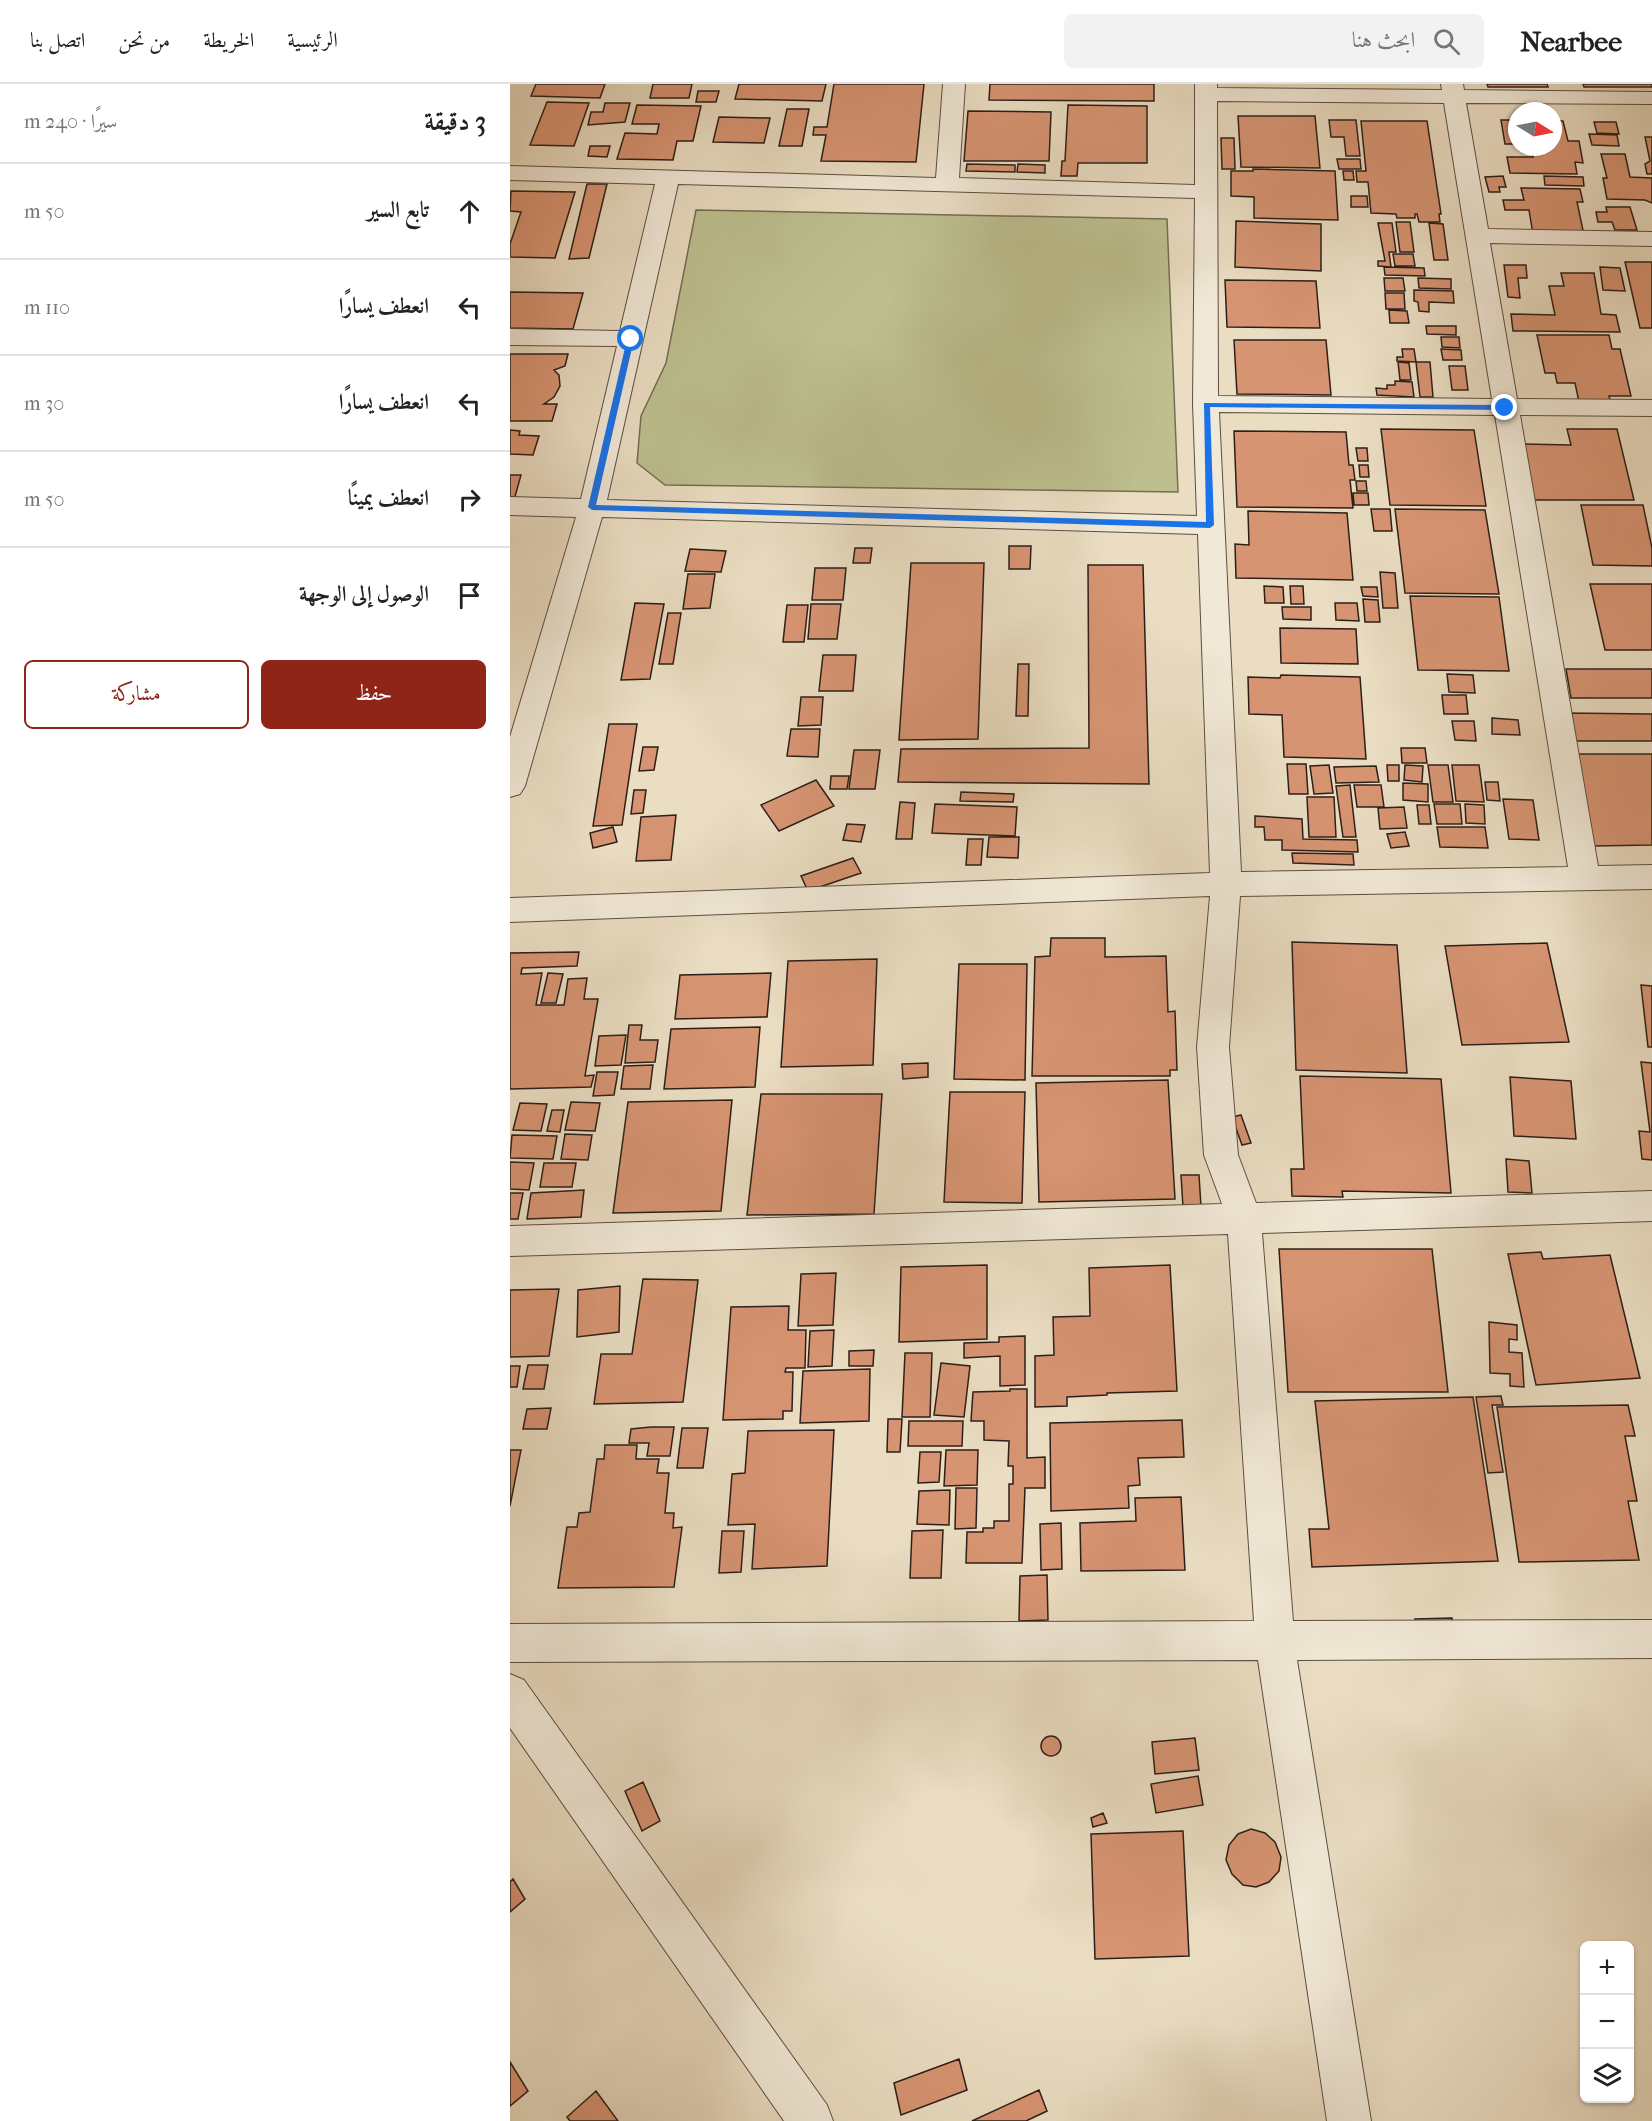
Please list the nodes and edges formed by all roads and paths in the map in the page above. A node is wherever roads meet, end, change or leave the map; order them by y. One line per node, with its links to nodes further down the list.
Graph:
1 (954, 84): 7 (street)
2 (1207, 89): 3 (street); 8 (street)
3 (1453, 90): 4 (street); 9 (street)
4 (1652, 98)
5 (510, 173): 6 (street)
6 (668, 177): 7 (street); 12 (street)
7 (947, 185): 8 (street)
8 (1206, 192): 13 (street)
9 (1479, 236): 10 (street); 14 (street)
10 (1652, 239)
11 (510, 337): 12 (street)
12 (631, 339): 17 (street)
13 (1206, 404): 14 (street); 18 (street)
14 (1505, 408): 15 (street); 20 (street)
15 (1652, 408)
16 (510, 506): 17 (street)
17 (592, 507): 18 (street); 19 (street)
18 (1210, 525): 22 (street)
19 (510, 786)
20 (1586, 877): 21 (street); 22 (street)
21 (1652, 877)
22 (1226, 884): 23 (street); 25 (street)
23 (510, 910)
24 (1652, 1206): 25 (street)
25 (1244, 1217): 26 (street); 28 (street)
26 (510, 1241)
27 (1652, 1639): 28 (street)
28 (1275, 1642): 29 (street); 32 (street)
29 (510, 1643)
30 (510, 1694): 31 (street)
31 (811, 2121)
32 (1350, 2121)

